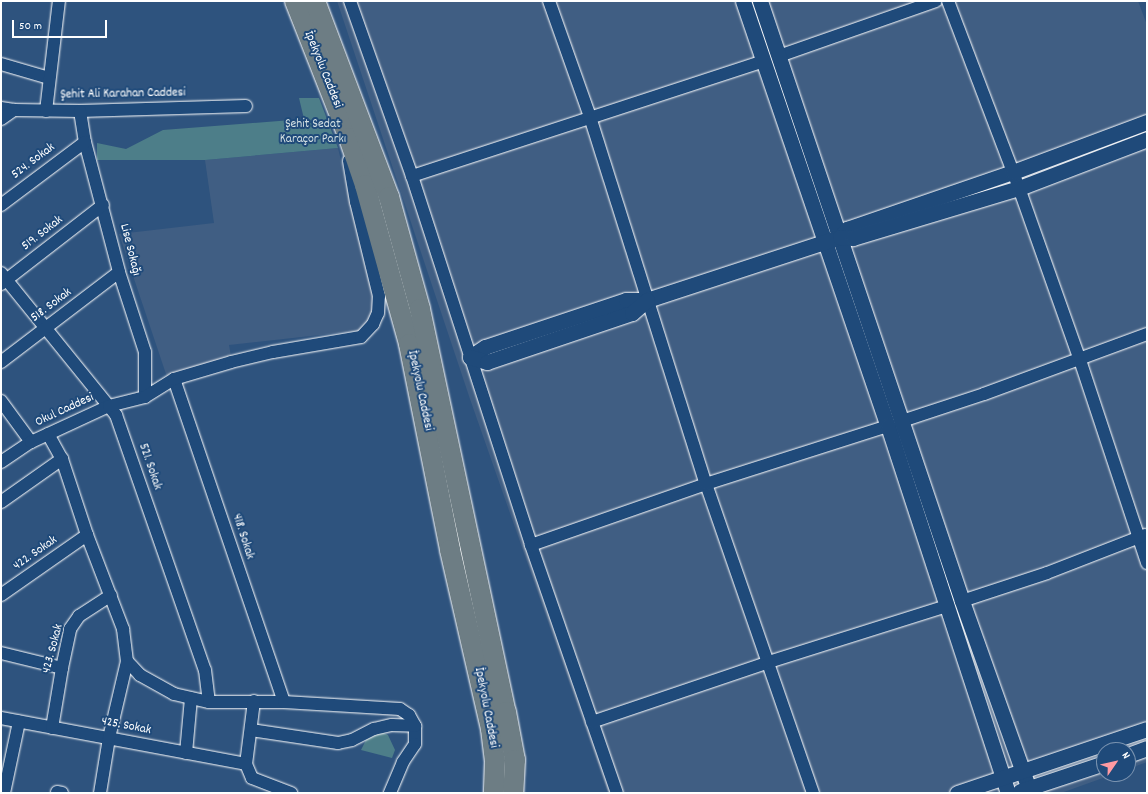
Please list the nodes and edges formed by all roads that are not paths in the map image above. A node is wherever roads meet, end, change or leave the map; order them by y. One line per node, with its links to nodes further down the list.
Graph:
1 (60, 1): 16 (street)
2 (284, 1): 15 (highway)
3 (295, 1): 15 (highway, İpekyolu Caddesi)
4 (315, 1): 17 (highway, İpekyolu Caddesi)
5 (326, 1): 17 (highway)
6 (350, 1): 30 (street)
7 (548, 1): 23 (street)
8 (743, 1): 13 (street)
9 (760, 1): 12 (street)
10 (936, 1): 12 (street)
11 (948, 1): 29 (street)
12 (779, 56): 13 (street); 34 (street)
13 (764, 61): 23 (street); 35 (street)
14 (1, 64): 16 (street)
15 (322, 71): 26 (highway, İpekyolu Caddesi)
16 (49, 78): 21 (street)
17 (353, 99): 95 (highway, İpekyolu Caddesi)
18 (246, 106): 22 (street, Şehit Ali Karahan Caddesi)
19 (1, 108): 20 (street, Şehit Ali Karahan Caddesi)
20 (14, 110): 21 (street, Şehit Ali Karahan Caddesi); 24 (street)
21 (46, 110): 22 (street, Şehit Ali Karahan Caddesi)
22 (80, 111): 28 (street, Lise Sokağı)
23 (590, 117): 30 (street); 38 (street)
24 (1, 120)
25 (1147, 122): 29 (street)
26 (349, 138): 44 (street, Okul Caddesi); 77 (highway, İpekyolu Caddesi)
27 (1147, 138): 31 (street)
28 (85, 142): 32 (street, 524. Sokak); 33 (street, Lise Sokağı)
29 (1013, 172): 31 (street); 34 (street)
30 (412, 176): 41 (street)
31 (1019, 188): 34 (street); 42 (street)
32 (1, 205)
33 (103, 205): 36 (street, Lise Sokağı); 37 (street, 519. Sokak)
34 (840, 237): 35 (street); 48 (street)
35 (825, 242): 38 (street); 49 (street)
36 (119, 272): 39 (street, 518. Sokak); 45 (street, Lise Sokağı)
37 (3, 279): 39 (street, 521. Sokak)
38 (648, 300): 41 (street); 54 (street)
39 (45, 328): 43 (street, 518. Sokak); 47 (street, 521. Sokak)
40 (1147, 334): 42 (street)
41 (470, 357): 58 (street)
42 (1080, 360): 48 (street); 57 (street)
43 (1, 362)
44 (174, 380): 45 (street, Okul Caddesi); 71 (street, 418. Sokak)
45 (145, 397): 47 (street, Okul Caddesi)
46 (1, 401): 51 (street)
47 (109, 406): 50 (street, Okul Caddesi); 70 (street, 521. Sokak)
48 (902, 421): 49 (street); 62 (street)
49 (888, 426): 54 (street); 63 (street)
50 (48, 434): 51 (street, Okul Caddesi); 52 (street)
51 (31, 442): 53 (street, Okul Caddesi)
52 (62, 459): 55 (street); 56 (street)
53 (1, 462)
54 (706, 484): 58 (street); 66 (street)
55 (1, 502)
56 (86, 535): 60 (street, 422. Sokak); 61 (street)
57 (1143, 536): 59 (street); 62 (street)
58 (531, 545): 74 (street)
59 (1147, 563)
60 (1, 595)
61 (111, 596): 65 (street); 67 (street, 423. Sokak)
62 (962, 601): 63 (street); 86 (street)
63 (947, 606): 66 (street); 87 (street)
64 (1, 653): 67 (street)
65 (127, 662): 68 (street); 80 (street)
66 (769, 662): 74 (street); 97 (street)
67 (62, 668): 76 (street, 423. Sokak)
68 (192, 698): 70 (street); 83 (street)
69 (254, 701): 70 (street); 71 (street); 79 (street)
70 (209, 702)
71 (284, 702): 75 (street)
72 (1, 718): 73 (street, 425. Sokak)
73 (18, 722): 76 (street, 425. Sokak); 89 (street)
74 (592, 722): 96 (street)
75 (415, 726): 79 (street); 92 (street)
76 (52, 728): 80 (street, 425. Sokak)
77 (491, 729): 93 (highway); 94 (highway, İpekyolu Caddesi)
78 (1147, 729): 86 (street)
79 (251, 730): 84 (street)
80 (109, 738): 83 (street, 425. Sokak); 90 (street)
81 (1147, 748): 82 (street)
82 (1136, 752)
83 (186, 753): 84 (street, 425. Sokak)
84 (246, 764): 91 (street)
85 (1096, 766): 88 (street)
86 (1023, 771): 87 (street); 88 (street)
87 (1003, 778): 98 (street); 99 (street)
88 (1022, 791)
89 (4, 793)
90 (100, 793)
91 (291, 793)
92 (390, 793)
93 (483, 793)
94 (494, 793)
95 (513, 793)
96 (617, 793)
97 (813, 793)
98 (957, 793)
99 (1008, 793)

